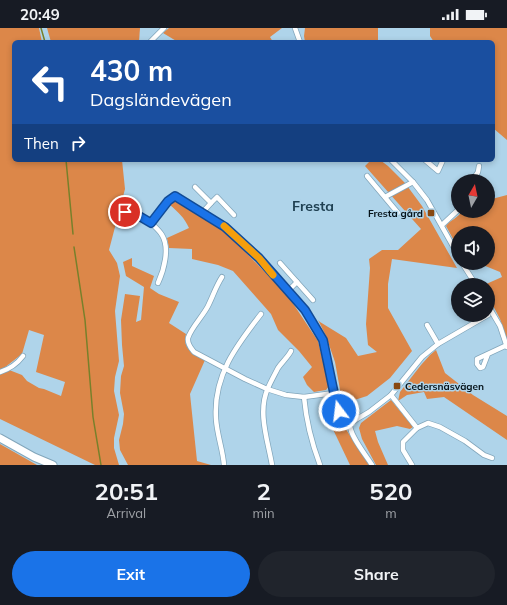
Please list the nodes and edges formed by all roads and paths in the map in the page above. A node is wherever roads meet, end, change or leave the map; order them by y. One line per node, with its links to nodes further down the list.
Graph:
1 (164, 28): 3 (street)
2 (295, 28): 4 (street)
3 (152, 40)
4 (299, 40)
5 (394, 162): 11 (street)
6 (428, 162): 7 (street)
7 (442, 162)
8 (479, 166): 9 (street)
9 (477, 174)
10 (367, 176): 13 (street)
11 (413, 182): 13 (street); 21 (street)
12 (195, 187): 14 (street)
13 (385, 198): 17 (street)
14 (211, 203): 16 (street); 18 (street)
15 (125, 212): 20 (street)
16 (202, 213): 20 (street); 27 (street)
17 (398, 213)
18 (234, 215)
19 (451, 217): 21 (street)
20 (151, 223): 26 (street)
21 (442, 225): 22 (street)
22 (451, 242)
23 (280, 263): 25 (street)
24 (222, 277): 38 (street)
25 (297, 282): 27 (street); 28 (street)
26 (158, 283)
27 (288, 291): 41 (street)
28 (313, 300)
29 (261, 314): 38 (street)
30 (495, 318): 34 (street)
31 (476, 322): 33 (street)
32 (427, 325): 33 (street)
33 (438, 344): 43 (street)
34 (507, 346): 36 (street)
35 (291, 351): 40 (street)
36 (488, 354)
37 (23, 356): 39 (street)
38 (225, 368): 40 (street); 49 (street)
39 (0, 372)
40 (267, 389): 42 (street); 50 (street)
41 (334, 393): 42 (street); 44 (street)
42 (304, 396): 51 (street)
43 (391, 396): 44 (street); 45 (street)
44 (350, 424): 52 (street)
45 (417, 428): 47 (street); 53 (street)
46 (0, 438): 48 (street)
47 (492, 458)
48 (53, 465)
49 (224, 465)
50 (272, 465)
51 (320, 465)
52 (372, 465)
53 (412, 465)

